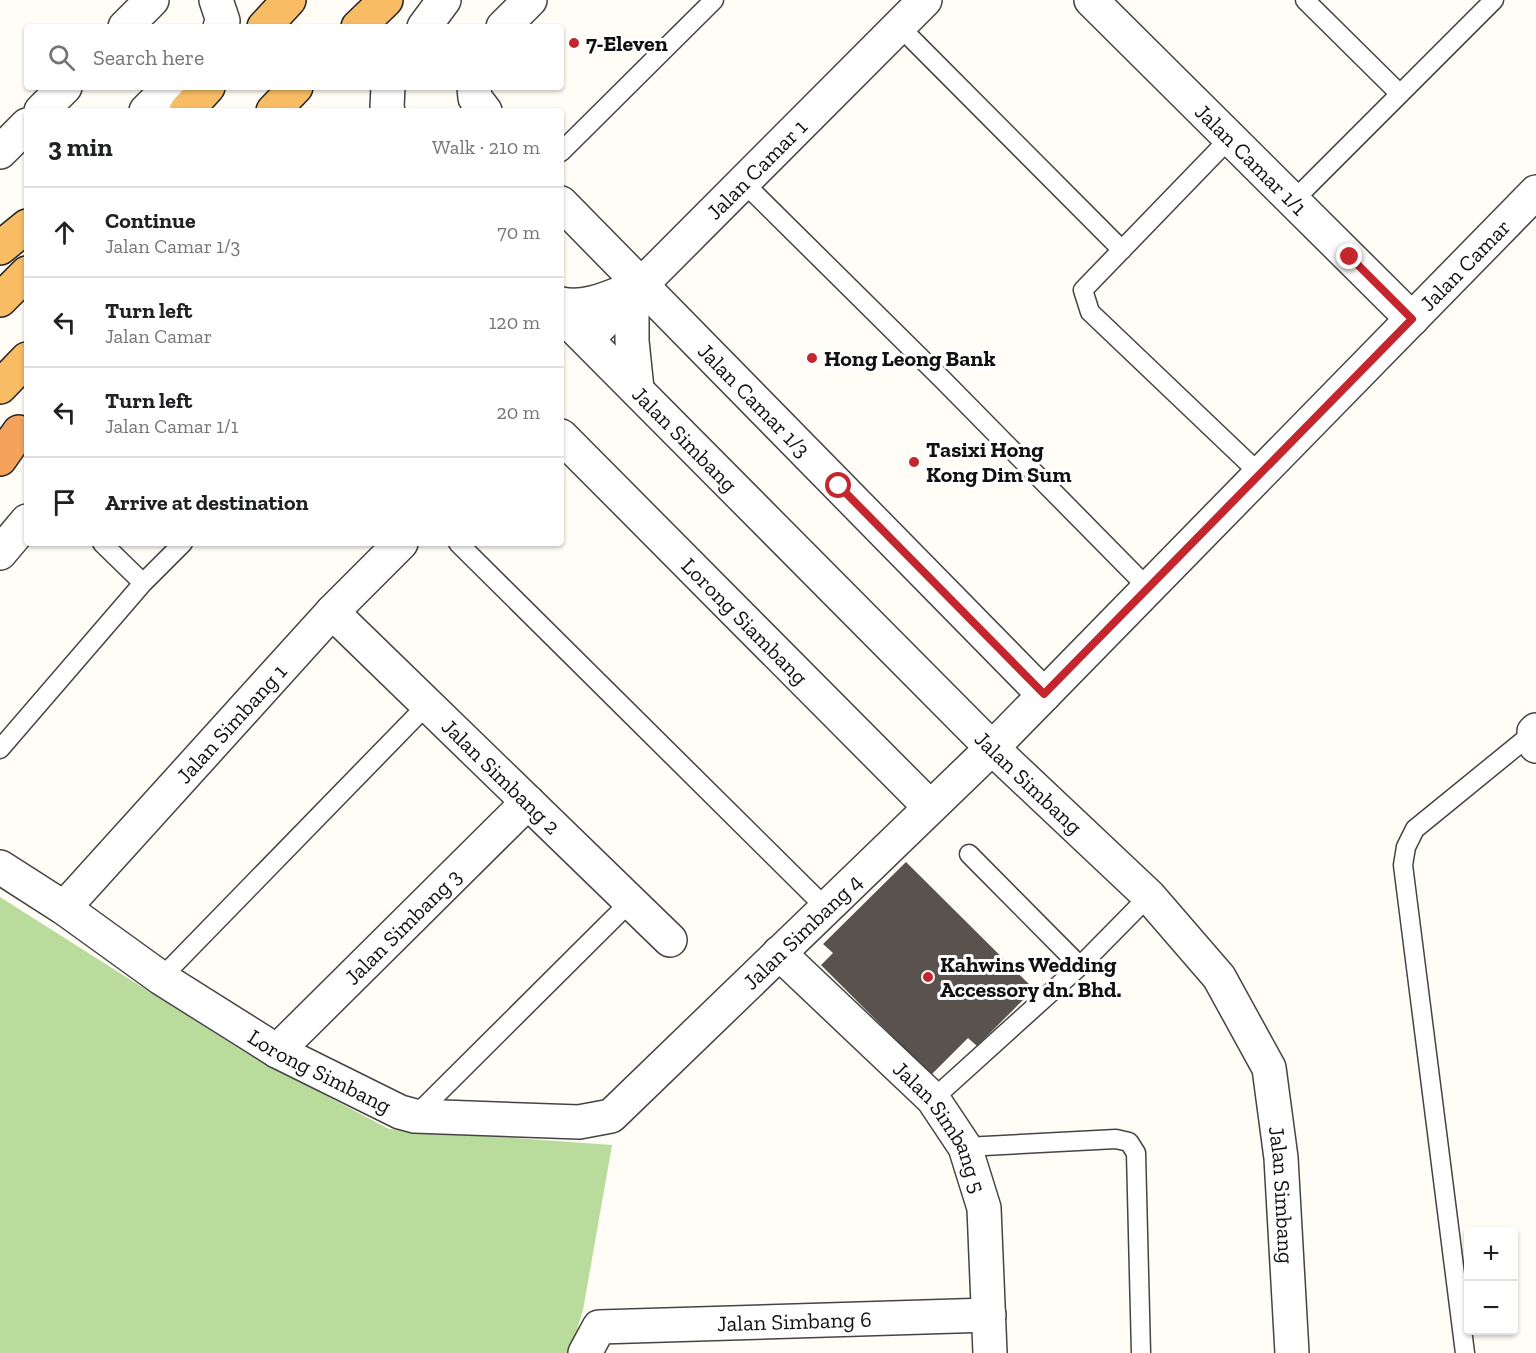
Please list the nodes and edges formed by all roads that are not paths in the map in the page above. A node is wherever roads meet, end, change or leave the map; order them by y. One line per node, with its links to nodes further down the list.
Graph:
1 (152, 0): 12 (street)
2 (216, 0): 13 (street)
3 (289, 0): 14 (highway)
4 (386, 0): 15 (highway)
5 (444, 0): 16 (street)
6 (530, 0): 17 (street)
7 (714, 0): 36 (lane)
8 (925, 0): 18 (street, Jalan Camar 1)
9 (1091, 0): 35 (street, Jalan Camar 1/1)
10 (1305, 0): 26 (lane)
11 (1494, 0): 26 (lane)
12 (128, 24)
13 (222, 24)
14 (267, 24)
15 (361, 24)
16 (426, 24)
17 (506, 24)
18 (899, 26): 38 (street, Jalan Camar 1); 44 (lane)
19 (62, 90): 27 (street)
20 (167, 90): 28 (street)
21 (205, 90): 29 (highway)
22 (295, 90): 30 (highway)
23 (296, 90): 31 (highway)
24 (388, 90): 32 (street)
25 (474, 90): 33 (street)
26 (1400, 94): 40 (lane)
27 (44, 108)
28 (149, 108)
29 (189, 108)
30 (276, 108)
31 (282, 108)
32 (388, 108)
33 (483, 108)
34 (24, 128): 37 (street)
35 (1230, 138): 40 (street, Jalan Camar 1/1); 44 (lane)
36 (564, 149)
37 (0, 152)
38 (743, 182): 46 (street, Jalan Camar 1); 66 (lane)
39 (1536, 192): 50 (street, Jalan Camar)
40 (1293, 201): 50 (street, Jalan Camar 1/1)
41 (564, 206): 46 (street, Jalan Camar 1/3)
42 (24, 228): 43 (highway)
43 (0, 248)
44 (1122, 250): 58 (lane)
45 (24, 276): 47 (highway)
46 (641, 285): 48 (street); 51 (street, Jalan Camar 1); 54 (street); 68 (street, Jalan Camar 1/3)
47 (0, 300)
48 (564, 305)
49 (564, 317): 51 (street, Jalan Simbang)
50 (1412, 319): 58 (street, Jalan Camar)
51 (587, 339): 54 (street, Jalan Simbang)
52 (24, 362): 53 (highway)
53 (0, 387)
54 (637, 389): 71 (street, Jalan Simbang)
55 (15, 435): 57 (highway)
56 (564, 439): 74 (street, Lorong Siambang)
57 (0, 459)
58 (1260, 474): 66 (street, Jalan Camar)
59 (24, 525): 64 (street)
60 (105, 546): 65 (lane)
61 (180, 546): 65 (lane)
62 (398, 546): 67 (street, Jalan Simbang 1)
63 (461, 546): 80 (lane)
64 (0, 554)
65 (143, 583): 72 (lane)
66 (1148, 588): 68 (street, Jalan Camar)
67 (332, 612): 69 (street, Jalan Simbang 2); 79 (street, Jalan Simbang 1)
68 (1044, 694): 71 (street, Jalan Camar)
69 (427, 705): 73 (street, Jalan Simbang 2); 84 (lane)
70 (1535, 736): 95 (lane)
71 (992, 748): 74 (street, Jalan Simbang 4); 77 (street, Jalan Simbang)
72 (0, 749)
73 (528, 802): 78 (street, Jalan Simbang 2); 85 (street, Jalan Simbang 3)
74 (930, 807): 80 (street, Jalan Simbang 4)
75 (969, 854): 83 (lane)
76 (0, 867): 79 (street, Lorong Simbang)
77 (1149, 896): 83 (lane); 94 (street, Jalan Simbang)
78 (630, 902): 81 (street, Jalan Simbang 2); 87 (lane)
79 (64, 908): 84 (street, Lorong Simbang)
80 (826, 908): 82 (street, Jalan Simbang 4)
81 (670, 940)
82 (779, 953): 86 (street, Jalan Simbang 5); 88 (street, Jalan Simbang 4)
83 (1080, 966): 86 (lane)
84 (161, 978): 85 (street, Lorong Simbang)
85 (277, 1052): 87 (street, Lorong Simbang)
86 (933, 1098): 89 (street, Jalan Simbang 5)
87 (415, 1116): 88 (street, Lorong Simbang)
88 (611, 1116)
89 (965, 1146): 90 (street, Jalan Simbang 5); 93 (lane)
90 (989, 1315): 91 (street, Jalan Simbang 6); 92 (street, Jalan Simbang 5)
91 (592, 1340)
92 (990, 1353)
93 (1141, 1353)
94 (1292, 1353)
95 (1465, 1353)

